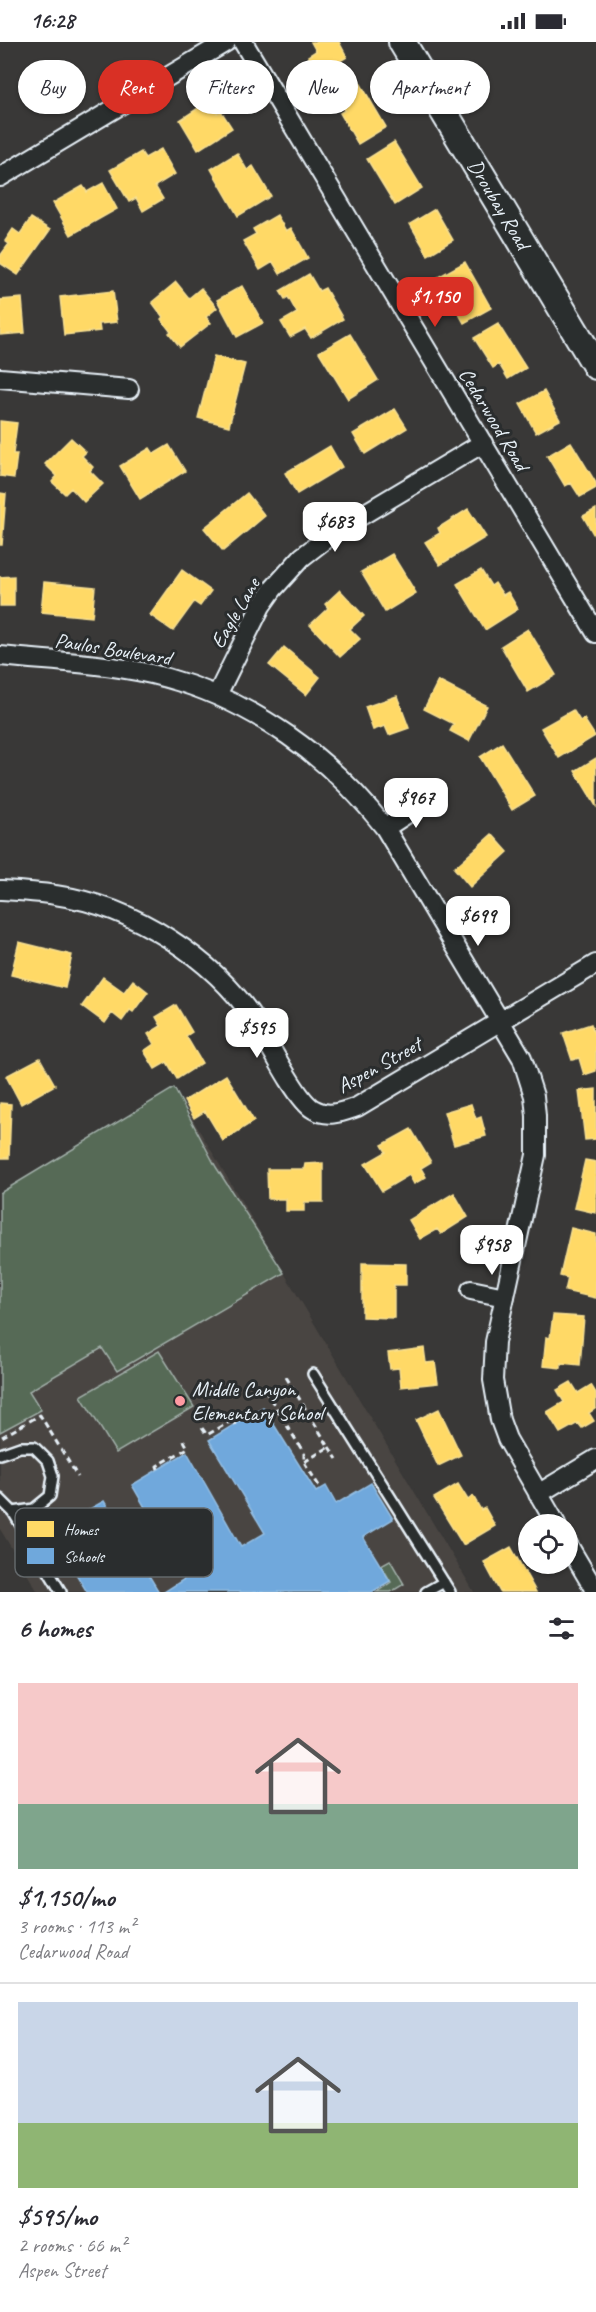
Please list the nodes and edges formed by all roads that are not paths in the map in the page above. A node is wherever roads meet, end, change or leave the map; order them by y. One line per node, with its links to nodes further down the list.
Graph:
1 (225, 42): 4 (street)
2 (243, 42): 8 (street, Cedarwood Road)
3 (402, 42): 5 (street, Droubay Road)
4 (0, 177)
5 (596, 366)
6 (0, 378): 7 (street)
7 (129, 389)
8 (483, 443): 9 (street, Cedarwood Road); 11 (street, Eagle Lane)
9 (596, 633)
10 (0, 657): 11 (street, Paulos Boulevard)
11 (217, 695): 13 (street, Paulos Boulevard)
12 (428, 800): 13 (street)
13 (385, 828): 16 (street, Paulos Boulevard)
14 (0, 890): 16 (street, Aspen Street)
15 (596, 964): 16 (street, Aspen Street)
16 (501, 1021): 18 (street, Paulos Boulevard)
17 (471, 1290): 18 (street)
18 (505, 1297): 22 (street, Paulos Boulevard)
19 (313, 1374): 30 (lane)
20 (0, 1454): 24 (lane)
21 (596, 1459): 22 (street)
22 (538, 1494): 26 (street, Paulos Boulevard)
23 (0, 1498): 25 (lane)
24 (35, 1508)
25 (13, 1512): 27 (lane)
26 (550, 1514)
27 (15, 1515)
28 (578, 1562): 34 (street)
29 (52, 1577): 31 (lane)
30 (444, 1582): 32 (lane); 33 (lane)
31 (61, 1592)
32 (426, 1592)
33 (450, 1592)
34 (596, 1592)

